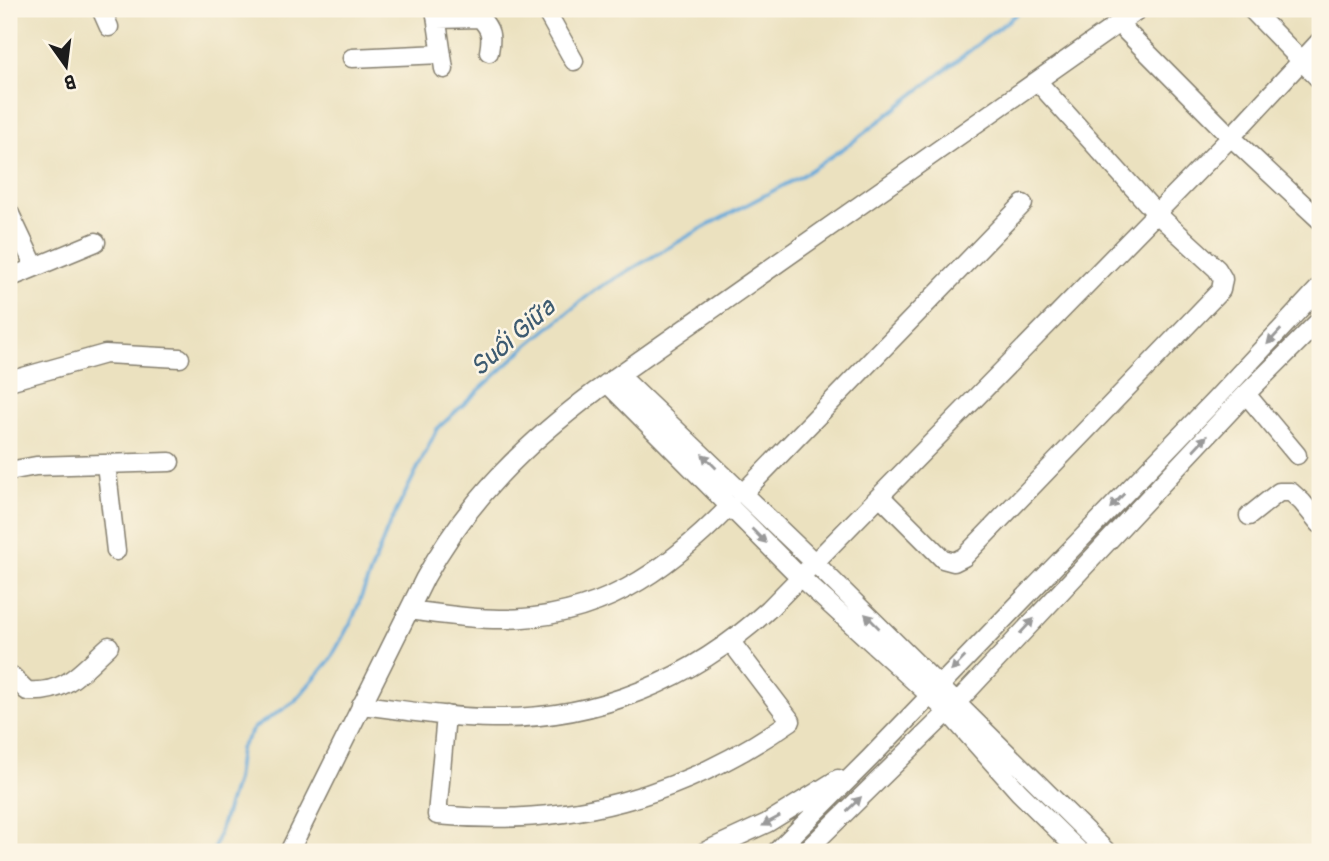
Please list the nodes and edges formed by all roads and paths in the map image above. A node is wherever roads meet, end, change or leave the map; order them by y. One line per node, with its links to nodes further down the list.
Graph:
1 (101, 9): 7 (street)
2 (545, 9): 12 (street)
3 (1139, 9): 6 (street)
4 (1251, 9): 11 (street)
5 (436, 14): 9 (street); 10 (street)
6 (1118, 23): 14 (street); 15 (street)
7 (109, 27)
8 (1320, 41): 11 (street)
9 (489, 52)
10 (352, 58)
11 (1302, 60): 13 (street); 15 (street)
12 (574, 61)
13 (1320, 80)
14 (1037, 81): 18 (street); 26 (street)
15 (1231, 136): 18 (street); 19 (street)
16 (1023, 204): 34 (street)
17 (9, 212): 21 (street)
18 (1156, 213): 33 (street); 33 (street)
19 (1320, 220)
20 (96, 242): 21 (street)
21 (35, 267): 22 (street)
22 (9, 278)
23 (1320, 286): 44 (street, one-way to 44)
24 (1320, 320): 28 (street)
25 (180, 358): 27 (street)
26 (613, 379): 34 (street); 40 (street)
27 (9, 381)
28 (1246, 394): 29 (street); 46 (street, one-way to 28)
29 (1297, 455)
30 (170, 462): 31 (street)
31 (106, 464): 32 (street); 37 (street)
32 (9, 471)
33 (880, 496): 38 (street)
34 (736, 500): 38 (street); 39 (street, one-way to 39); 40 (street)
35 (1249, 516): 36 (street)
36 (1320, 524)
37 (116, 551)
38 (815, 563): 39 (street); 44 (street, one-way to 38)
39 (800, 577): 41 (street); 44 (street)
40 (409, 610): 45 (street)
41 (731, 642): 47 (street); 47 (street)
42 (109, 646): 43 (street)
43 (9, 677)
44 (934, 690): 46 (street); 48 (street)
45 (361, 705): 47 (street); 50 (street)
46 (952, 707): 54 (street, one-way to 46); 55 (street); 56 (street)
47 (446, 715)
48 (870, 758): 49 (street); 51 (street, one-way to 51)
49 (796, 832): 52 (street); 53 (street)
50 (289, 852)
51 (704, 852)
52 (758, 852)
53 (776, 852)
54 (805, 852)
55 (1080, 852)
56 (1107, 852)

